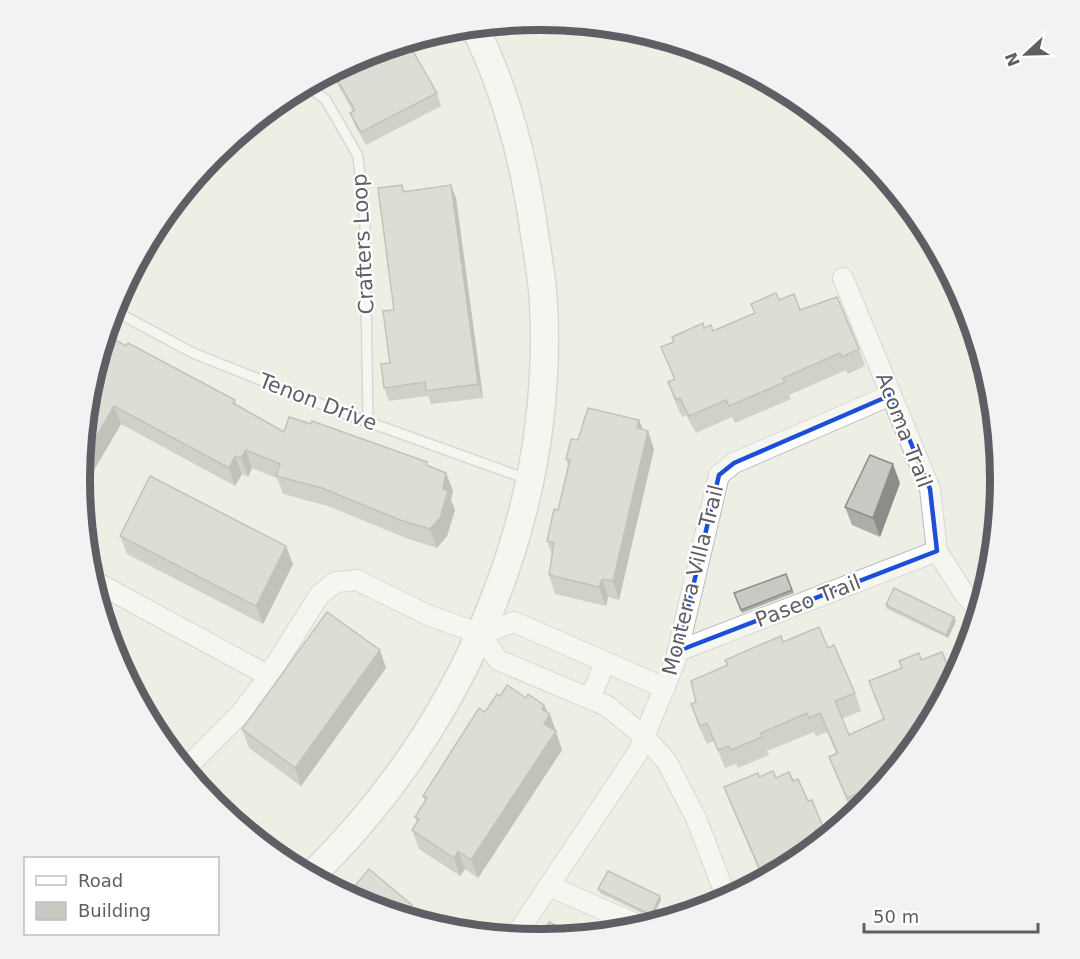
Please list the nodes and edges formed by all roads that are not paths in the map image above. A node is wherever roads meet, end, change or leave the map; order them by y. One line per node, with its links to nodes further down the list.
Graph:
1 (478, 35): 7 (street)
2 (313, 91): 6 (lane, Crafters Loop)
3 (843, 278): 5 (street, Acoma Trail)
4 (122, 315): 6 (lane, Tenon Drive)
5 (891, 395): 8 (street, Acoma Trail); 12 (street, Monterra Villa Trail)
6 (368, 422): 7 (lane, Tenon Drive)
7 (529, 480): 11 (street)
8 (937, 551): 10 (street, Acoma Trail); 12 (street, Paseo Trail)
9 (104, 586): 14 (street)
10 (972, 602)
11 (481, 634): 13 (street); 14 (street); 16 (street); 19 (street)
12 (678, 651): 15 (street, Monterra Villa Trail)
13 (605, 662): 15 (street); 16 (street)
14 (269, 676): 18 (street)
15 (665, 688): 17 (street, Monterra Villa Trail)
16 (590, 699): 17 (street)
17 (645, 737): 20 (street, Monterra Villa Trail); 21 (street)
18 (191, 763)
19 (317, 870)
20 (549, 886): 22 (street); 23 (street, Monterra Villa Trail)
21 (724, 890)
22 (627, 920)
23 (520, 928)

